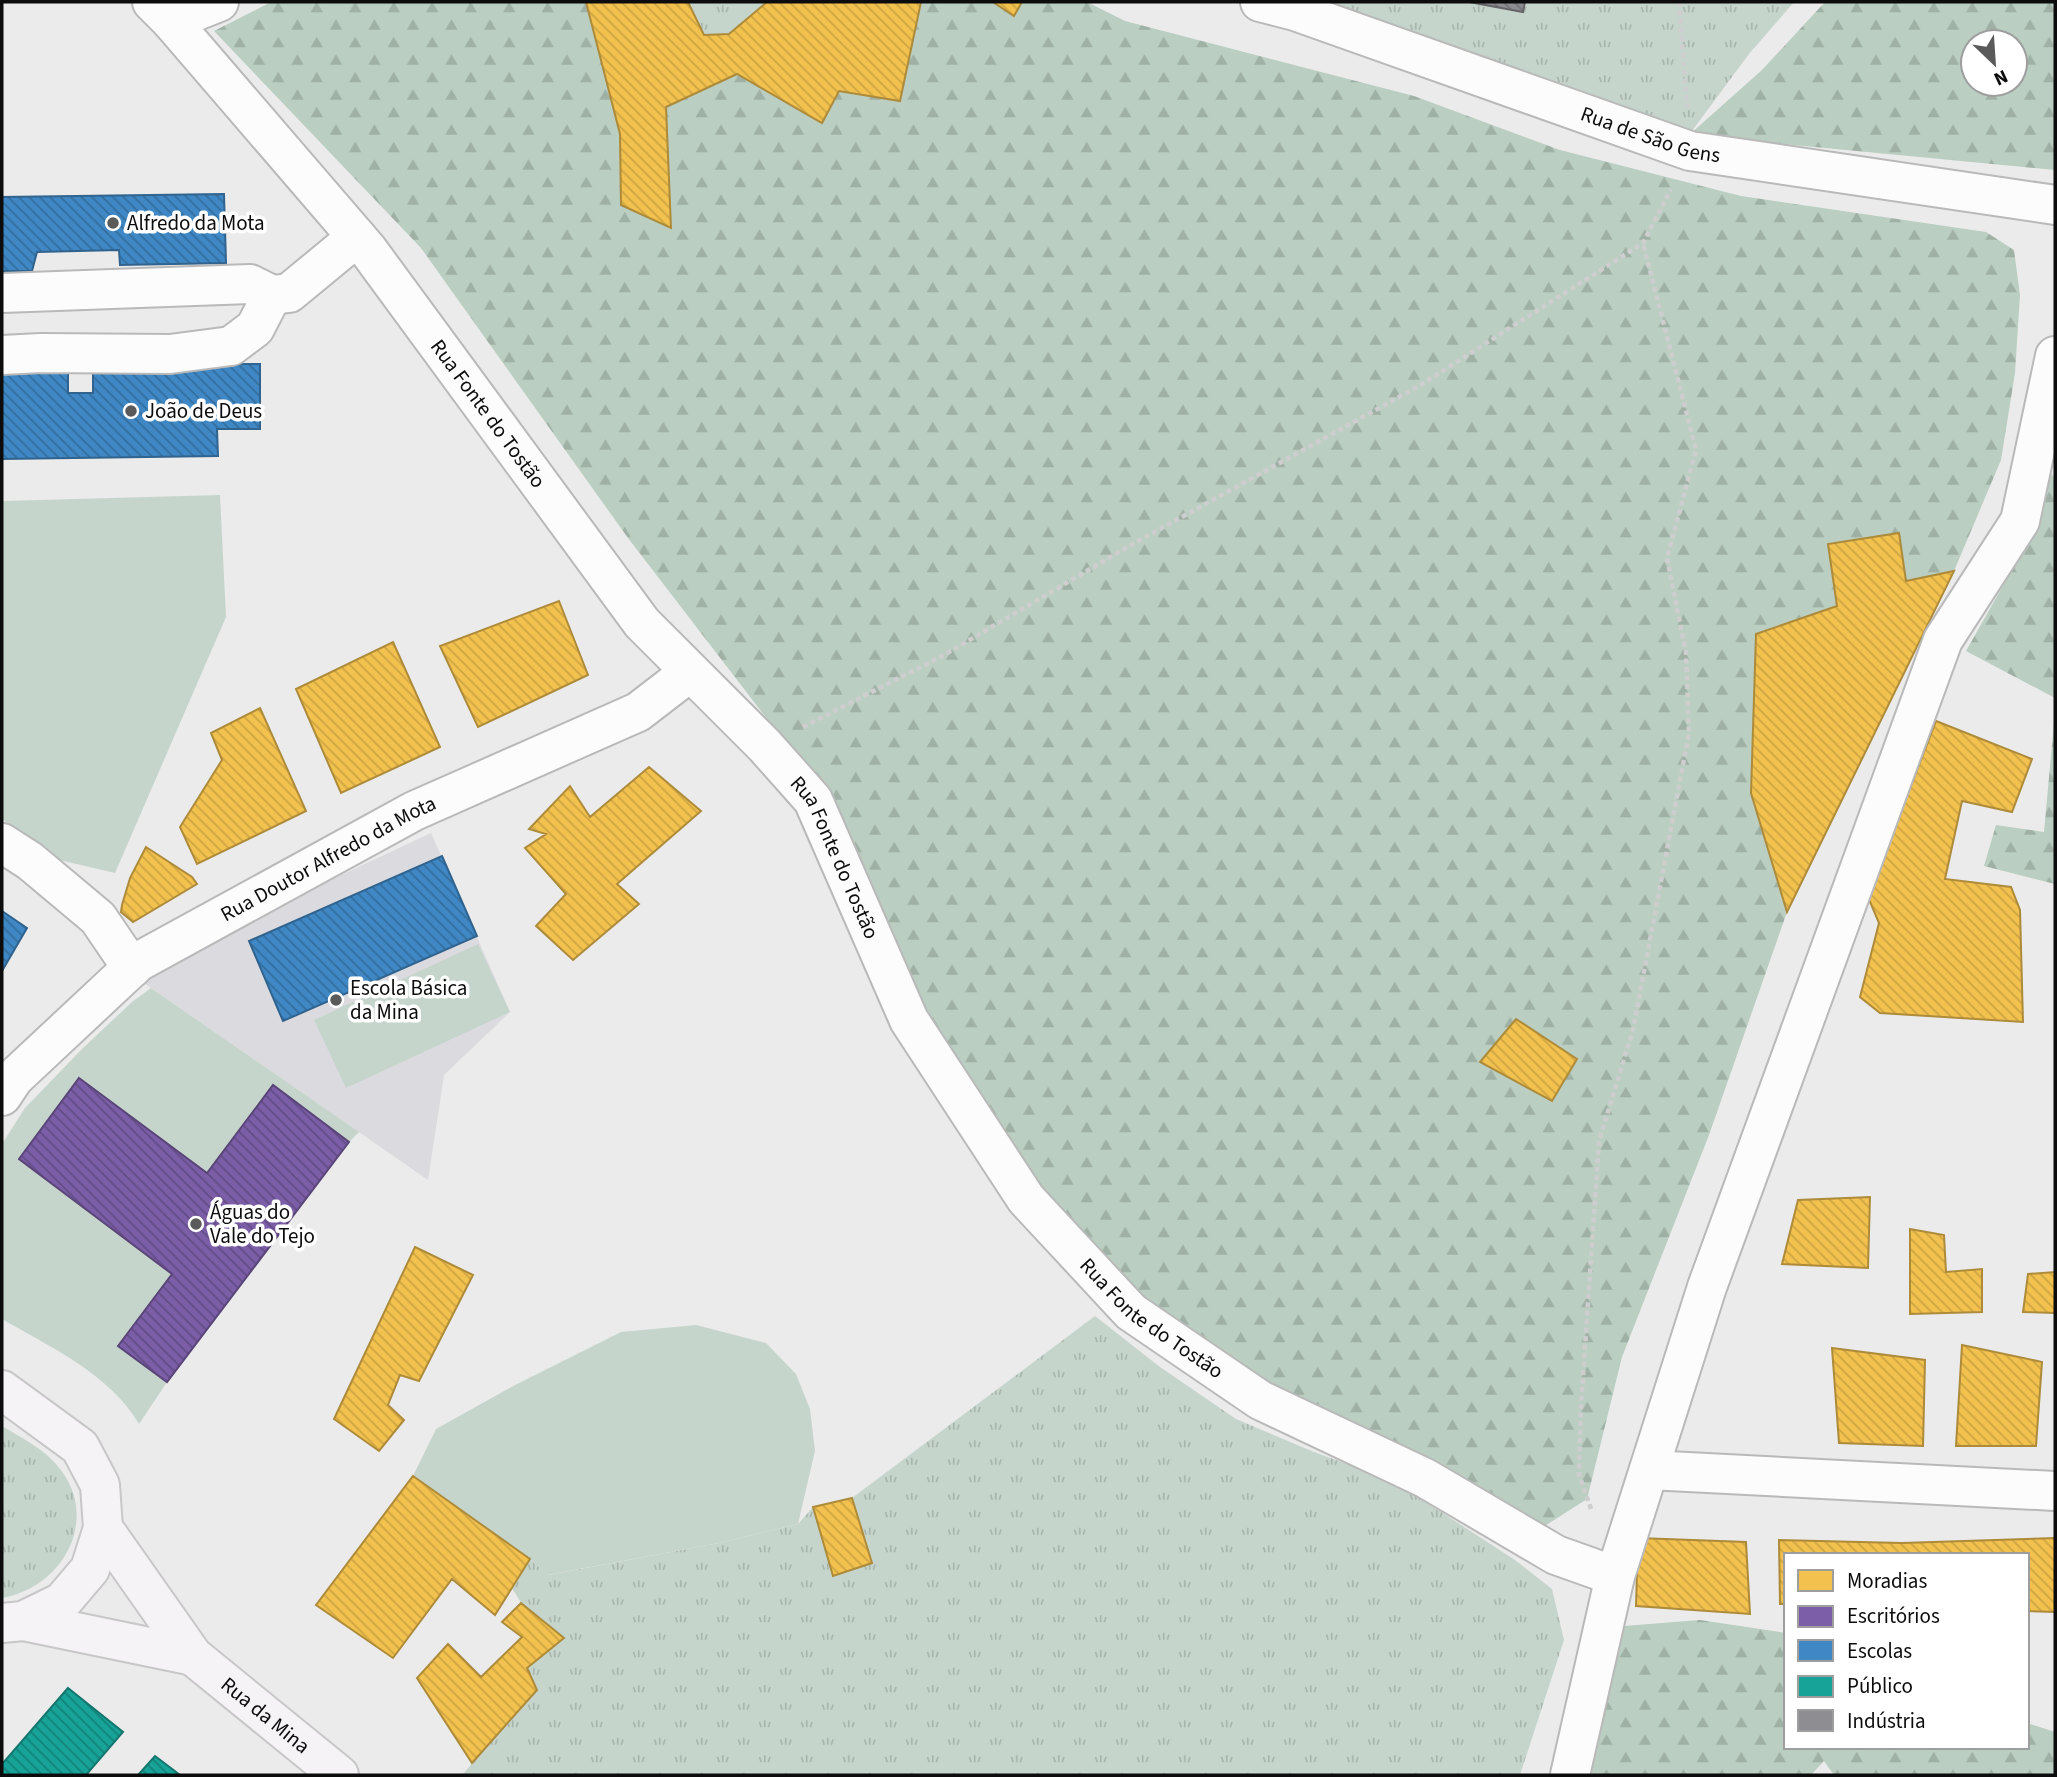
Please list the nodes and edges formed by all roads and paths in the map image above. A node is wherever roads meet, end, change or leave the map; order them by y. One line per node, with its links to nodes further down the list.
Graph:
1 (219, 2): 4 (street)
2 (1260, 2): 5 (street, Rua de São Gens)
3 (1679, 2): 5 (path)
4 (162, 11): 7 (street, Rua Fonte do Tostão)
5 (1690, 151): 6 (street, Rua de São Gens); 8 (path)
6 (2055, 205)
7 (357, 237): 10 (street); 14 (street, Rua Fonte do Tostão)
8 (1643, 243): 15 (path); 22 (path)
9 (2, 293): 10 (street)
10 (272, 295): 11 (street)
11 (2, 355)
12 (2055, 356): 13 (street)
13 (2048, 428): 20 (street)
14 (690, 672): 15 (street, Rua Fonte do Tostão); 17 (street, Rua Doutor Alfredo da Mota)
15 (765, 746): 24 (street, Rua Fonte do Tostão)
16 (2, 843): 17 (street)
17 (132, 968): 18 (street, Rua Doutor Alfredo da Mota)
18 (2, 1096)
19 (2, 1390): 23 (main road)
20 (1649, 1470): 21 (street); 24 (street)
21 (2055, 1491)
22 (1592, 1512)
23 (103, 1528): 25 (main road); 26 (main road)
24 (1615, 1576): 28 (street)
25 (12, 1622): 26 (main road)
26 (193, 1656): 27 (main road, Rua da Mina)
27 (339, 1775)
28 (1570, 1775)

